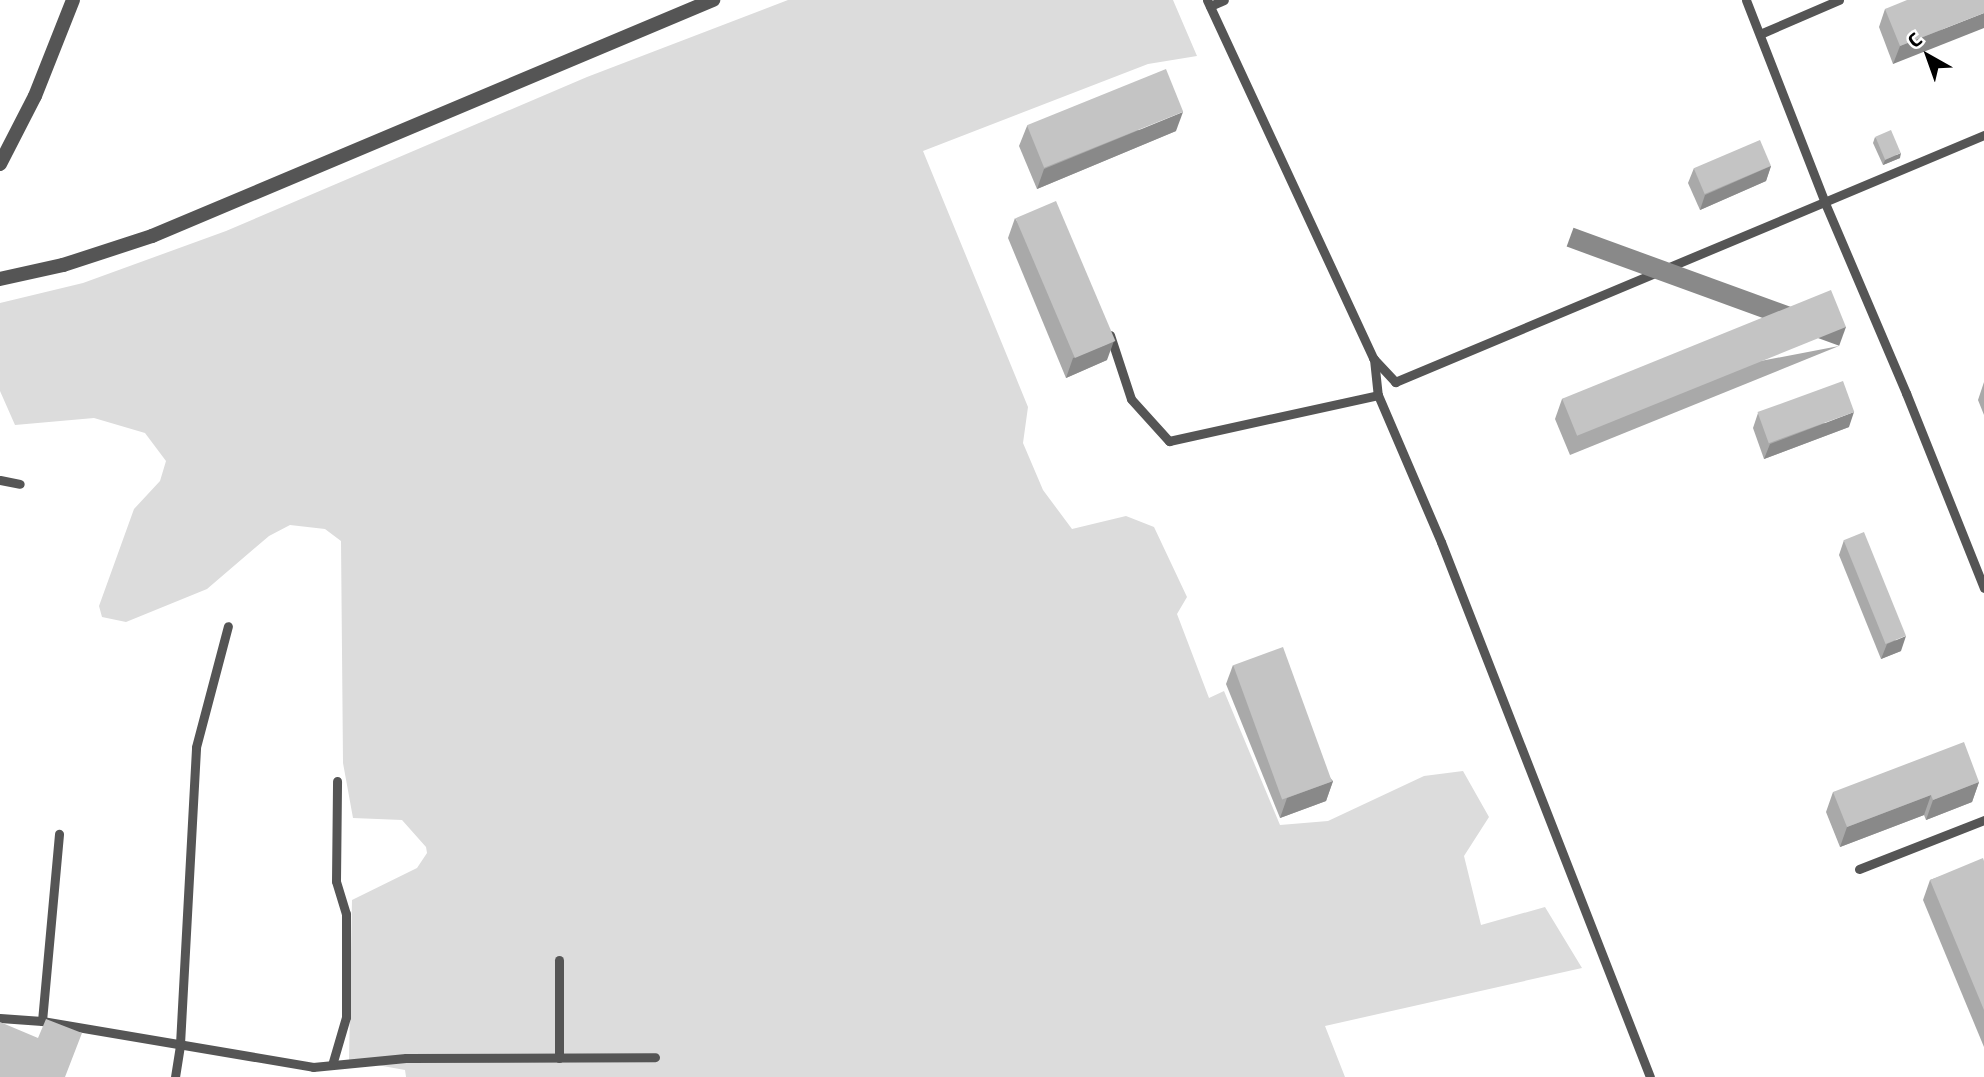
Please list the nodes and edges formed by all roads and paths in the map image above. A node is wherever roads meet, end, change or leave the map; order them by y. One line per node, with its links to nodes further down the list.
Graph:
1 (73, 0): 9 (street)
2 (713, 0): 11 (street)
3 (1224, 0): 6 (lane)
4 (1746, 0): 7 (lane)
5 (1839, 0): 7 (lane)
6 (1208, 3): 13 (lane)
7 (1760, 34): 10 (lane)
8 (1984, 135): 10 (lane)
9 (0, 164)
10 (1825, 203): 13 (lane); 17 (lane)
11 (0, 279)
12 (1105, 322): 14 (lane)
13 (1373, 358): 14 (lane)
14 (1378, 395): 32 (lane)
15 (0, 480): 16 (lane)
16 (20, 484)
17 (1984, 588)
18 (228, 626): 26 (lane)
19 (337, 781): 29 (lane)
20 (1984, 820): 22 (lane)
21 (59, 834): 25 (lane)
22 (1859, 869)
23 (559, 960): 27 (lane)
24 (0, 1018): 25 (lane)
25 (42, 1021): 26 (lane)
26 (180, 1044): 30 (lane); 31 (lane)
27 (559, 1058): 28 (lane); 29 (lane)
28 (655, 1058)
29 (332, 1065): 30 (lane)
30 (312, 1072)
31 (175, 1077)
32 (1650, 1077)

